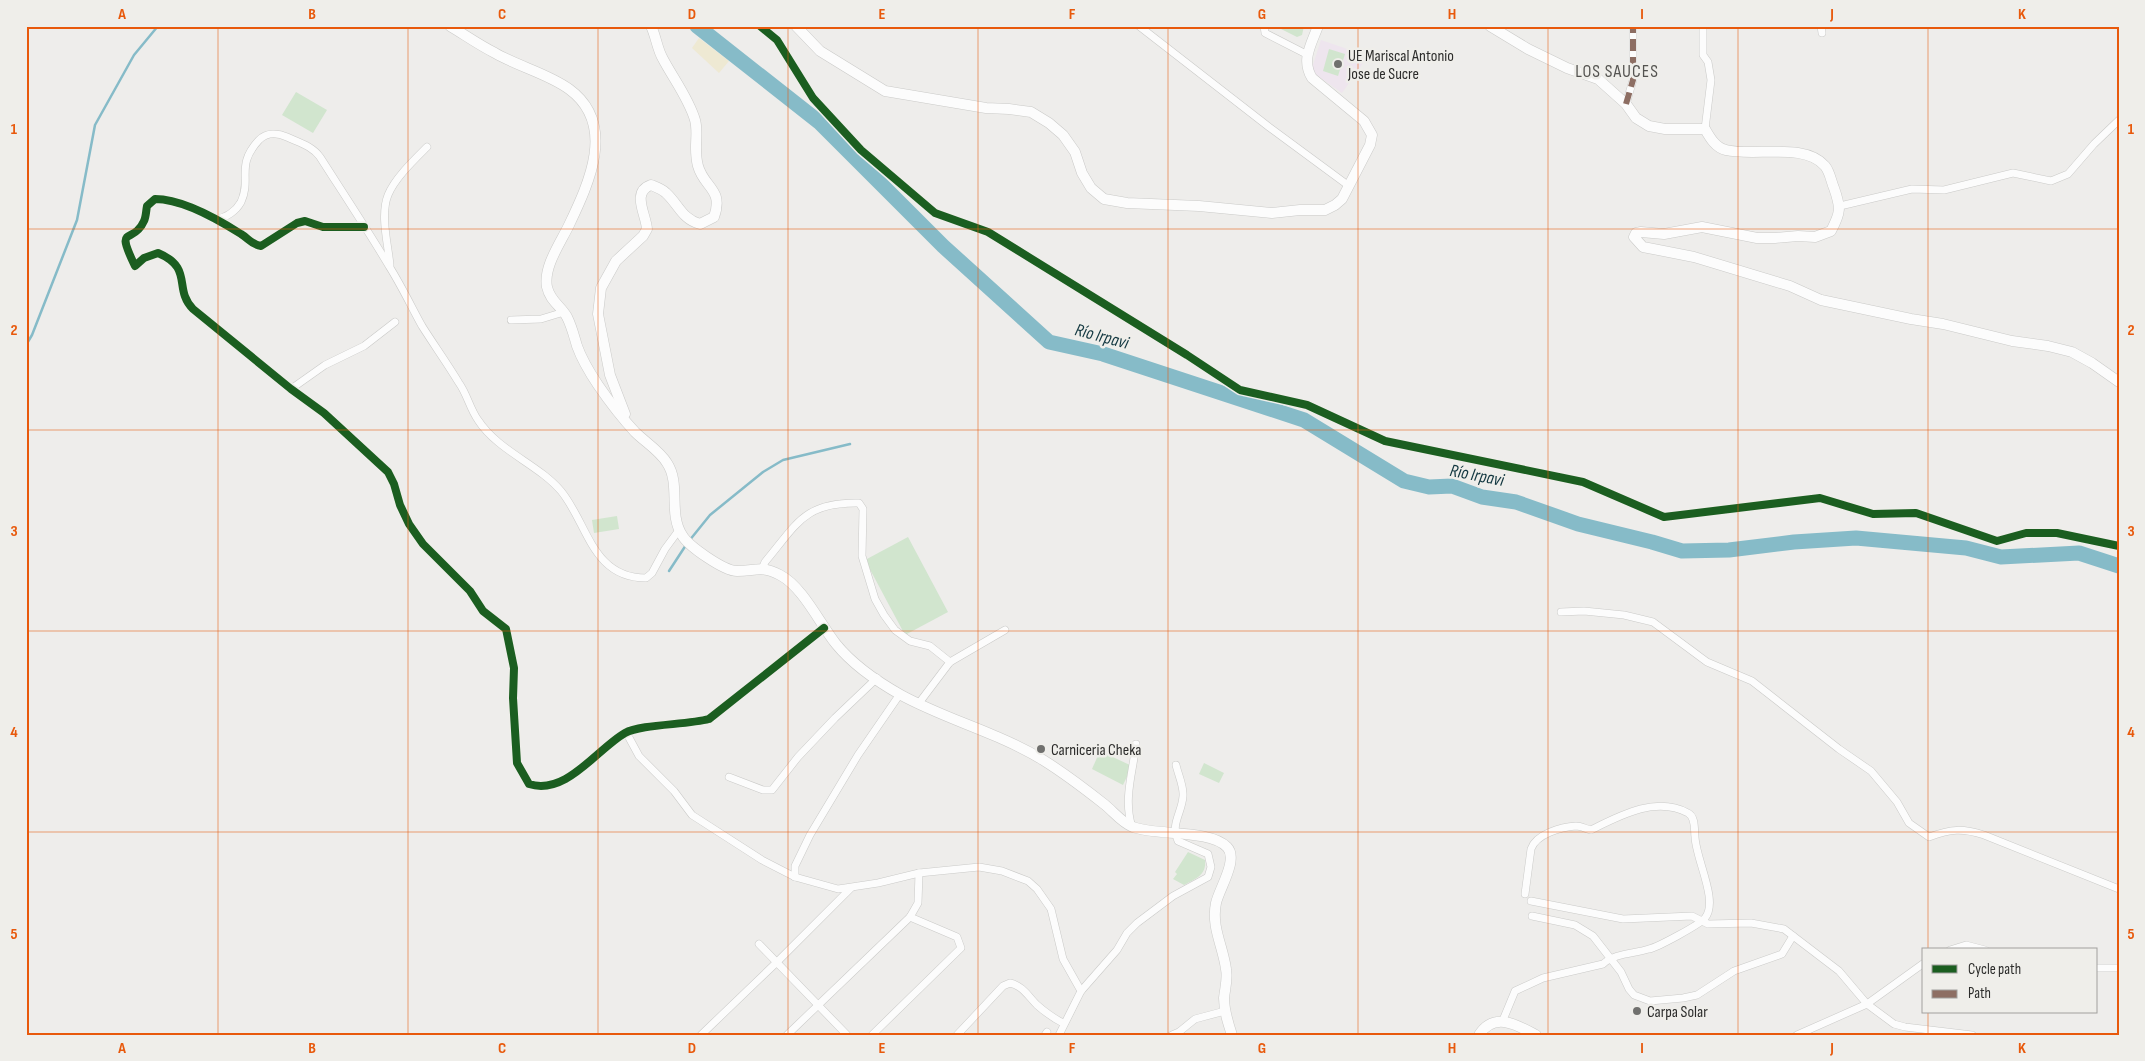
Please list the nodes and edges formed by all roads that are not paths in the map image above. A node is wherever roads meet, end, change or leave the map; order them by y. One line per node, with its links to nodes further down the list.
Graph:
1 (450, 26): 21 (street)
2 (651, 26): 26 (street)
3 (760, 26): 28 (street)
4 (796, 26): 16 (street)
5 (1139, 26): 16 (street)
6 (1264, 26): 11 (street)
7 (1318, 26): 11 (street)
8 (1490, 26): 12 (street)
9 (1633, 26): 12 (street)
10 (1703, 26): 14 (street)
11 (1308, 55): 16 (street)
12 (1626, 104): 14 (street)
13 (2119, 120): 17 (street)
14 (1705, 130): 17 (street)
15 (427, 147): 20 (street)
16 (1349, 186)
17 (1840, 206): 24 (street)
18 (216, 220): 19 (street); 19 (street); 25 (street)
19 (364, 226): 20 (street)
20 (390, 268): 27 (street)
21 (564, 312): 22 (street); 26 (street)
22 (511, 320)
23 (395, 322): 25 (street)
24 (2119, 382)
25 (291, 389): 37 (street)
26 (632, 428): 27 (street)
27 (681, 534): 29 (street)
28 (2119, 546)
29 (762, 569): 31 (street); 33 (street)
30 (1561, 612): 46 (street)
31 (824, 628): 34 (street); 37 (street)
32 (1005, 630): 33 (street)
33 (950, 662): 36 (street)
34 (877, 678): 35 (street); 40 (street)
35 (900, 694): 36 (street); 44 (street)
36 (920, 703): 41 (street)
37 (626, 732): 44 (street)
38 (1136, 744): 41 (street)
39 (1176, 766): 42 (street)
40 (729, 777)
41 (1132, 827): 42 (street)
42 (1174, 833): 61 (street); 64 (street)
43 (919, 872): 45 (street); 50 (street); 61 (street)
44 (795, 877): 45 (street)
45 (851, 888): 57 (street)
46 (2119, 889)
47 (1525, 894): 51 (street)
48 (1531, 901): 51 (street)
49 (1532, 916): 56 (street)
50 (910, 917): 62 (street); 70 (street)
51 (1700, 921): 52 (street); 56 (street)
52 (1793, 936): 56 (street); 63 (street)
53 (760, 944): 57 (street)
54 (1956, 948): 55 (street)
55 (1977, 948)
56 (1610, 958): 65 (street)
57 (777, 962): 62 (street); 67 (street)
58 (1922, 965): 63 (street)
59 (2098, 968): 60 (street)
60 (2119, 968)
61 (1081, 991): 66 (street)
62 (817, 1004): 68 (street); 69 (street)
63 (1867, 1004): 77 (street); 78 (street)
64 (1225, 1011): 73 (street); 74 (street)
65 (1503, 1020): 75 (street); 76 (street)
66 (1063, 1023): 71 (street); 72 (street)
67 (701, 1035)
68 (787, 1035)
69 (846, 1035)
70 (872, 1035)
71 (957, 1035)
72 (1059, 1035)
73 (1172, 1035)
74 (1232, 1035)
75 (1479, 1035)
76 (1536, 1035)
77 (1797, 1035)
78 (1972, 1035)

